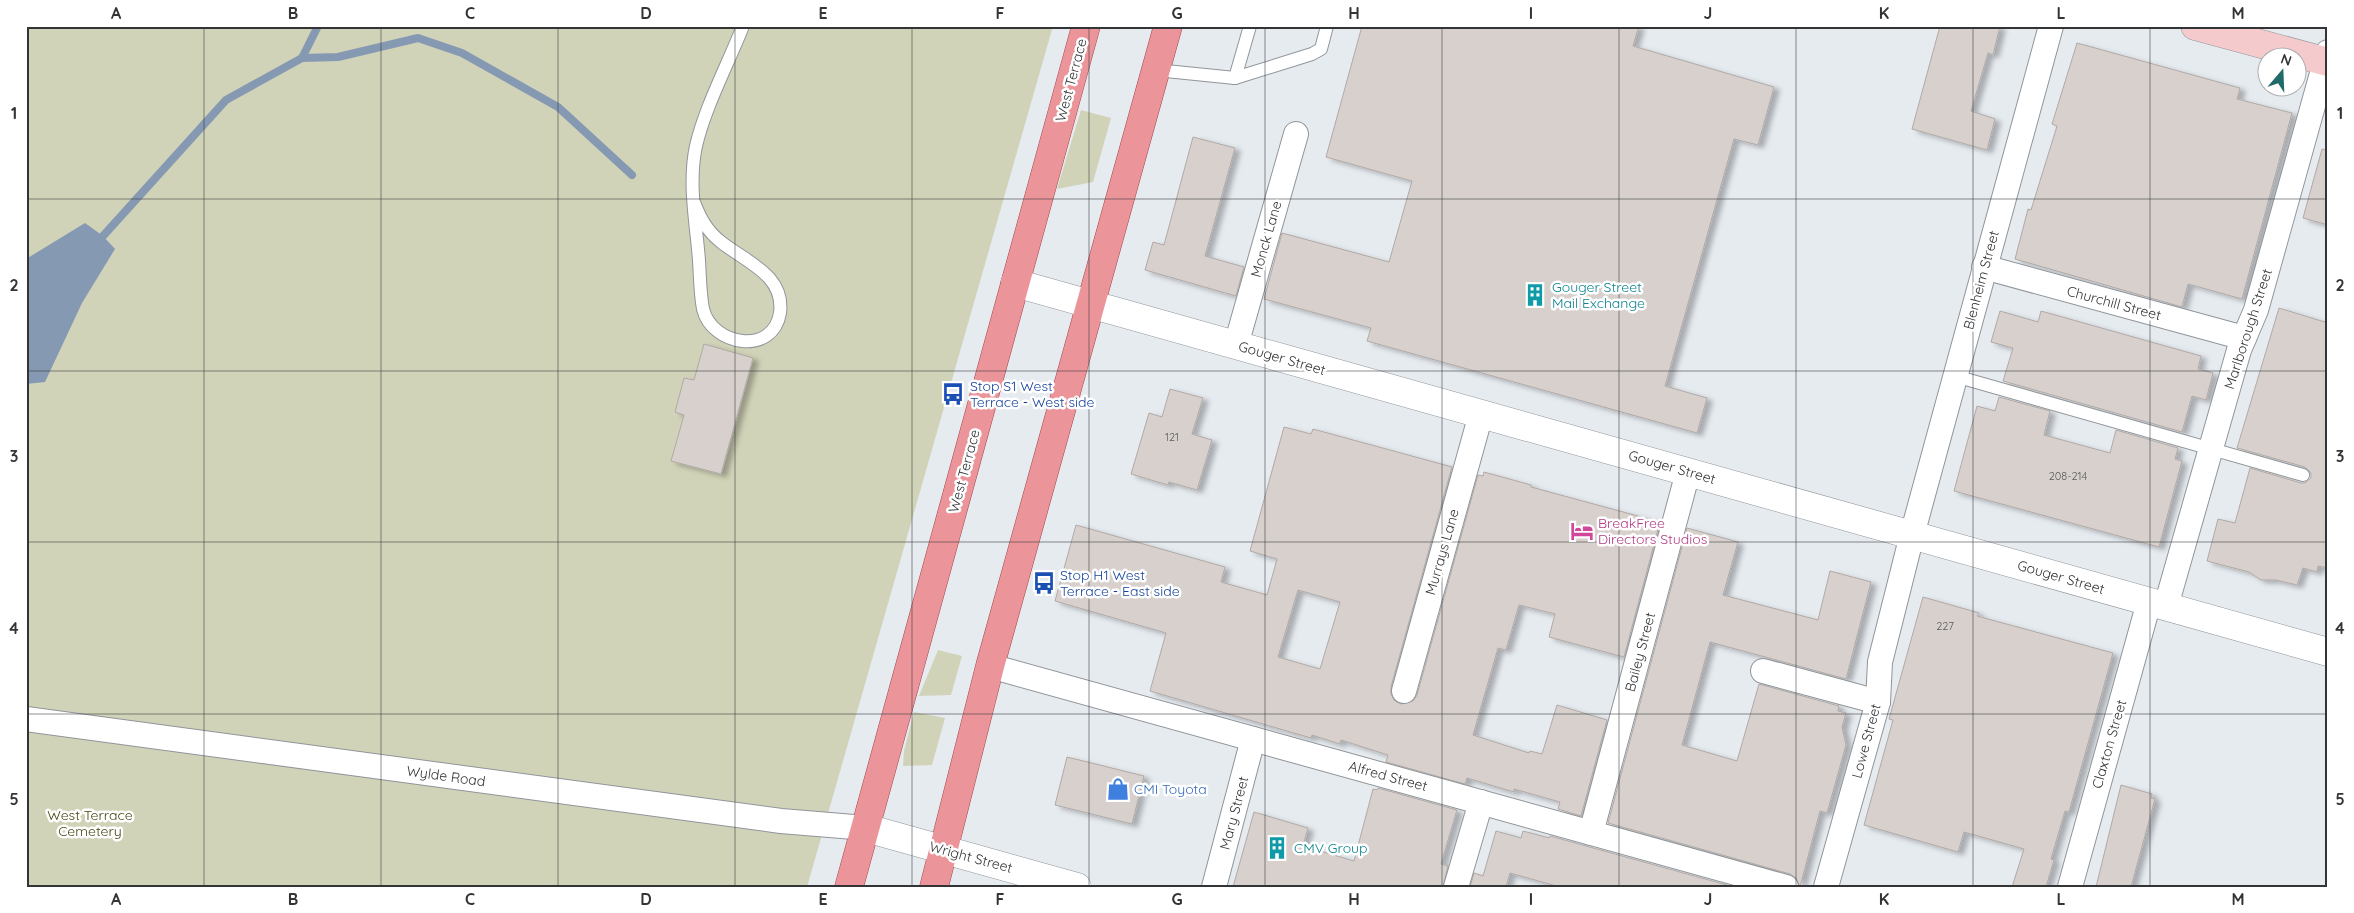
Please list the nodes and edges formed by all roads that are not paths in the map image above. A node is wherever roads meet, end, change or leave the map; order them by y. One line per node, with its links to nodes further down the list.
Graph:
1 (743, 26): 12 (lane)
2 (1086, 26): 14 (main road, West Terrace)
3 (1168, 26): 9 (main road)
4 (1250, 26): 10 (lane)
5 (1327, 26): 10 (lane)
6 (2052, 26): 13 (street, Blenheim Street)
7 (2195, 26): 8 (main road)
8 (2327, 59): 16 (street, Marlborough Street)
9 (1156, 70): 10 (lane); 15 (main road)
10 (1235, 78)
11 (1296, 134): 17 (street, Monck Lane)
12 (694, 202): 12 (lane)
13 (1984, 267): 16 (street, Churchill Street); 18 (street, Blenheim Street)
14 (1015, 283): 15 (street, Gouger Street); 33 (main road, West Terrace)
15 (1090, 304): 17 (street, Gouger Street); 26 (main road)
16 (2244, 338): 20 (street, Marlborough Street)
17 (1236, 345): 19 (street, Gouger Street)
18 (1954, 376): 20 (lane); 23 (street, Blenheim Street)
19 (1481, 414): 21 (street, Gouger Street); 28 (street, Murrays Lane)
20 (2211, 449): 22 (lane); 24 (street, Marlborough Street)
21 (1688, 472): 23 (street, Gouger Street); 34 (street, Bailey Street)
22 (2303, 475)
23 (1912, 535): 24 (street, Gouger Street); 29 (street, Lowe Street)
24 (2157, 604): 25 (street, Gouger Street); 43 (street, Claxton Street)
25 (2328, 652)
26 (990, 666): 31 (street, Alfred Street); 35 (main road)
27 (1763, 671): 29 (street)
28 (1404, 691)
29 (1878, 702): 42 (street, Lowe Street)
30 (26, 719): 33 (street, Wylde Road)
31 (1253, 739): 32 (street, Alfred Street); 39 (street, Mary Street)
32 (1481, 802): 34 (street, Alfred Street); 40 (street)
33 (866, 828): 35 (street, Wright Street); 36 (main road, West Terrace)
34 (1592, 833): 41 (street, Alfred Street)
35 (944, 850): 37 (main road); 38 (street, Wright Street)
36 (849, 887)
37 (934, 887)
38 (1077, 887)
39 (1214, 887)
40 (1456, 887)
41 (1786, 887)
42 (1826, 887)
43 (2070, 887)

